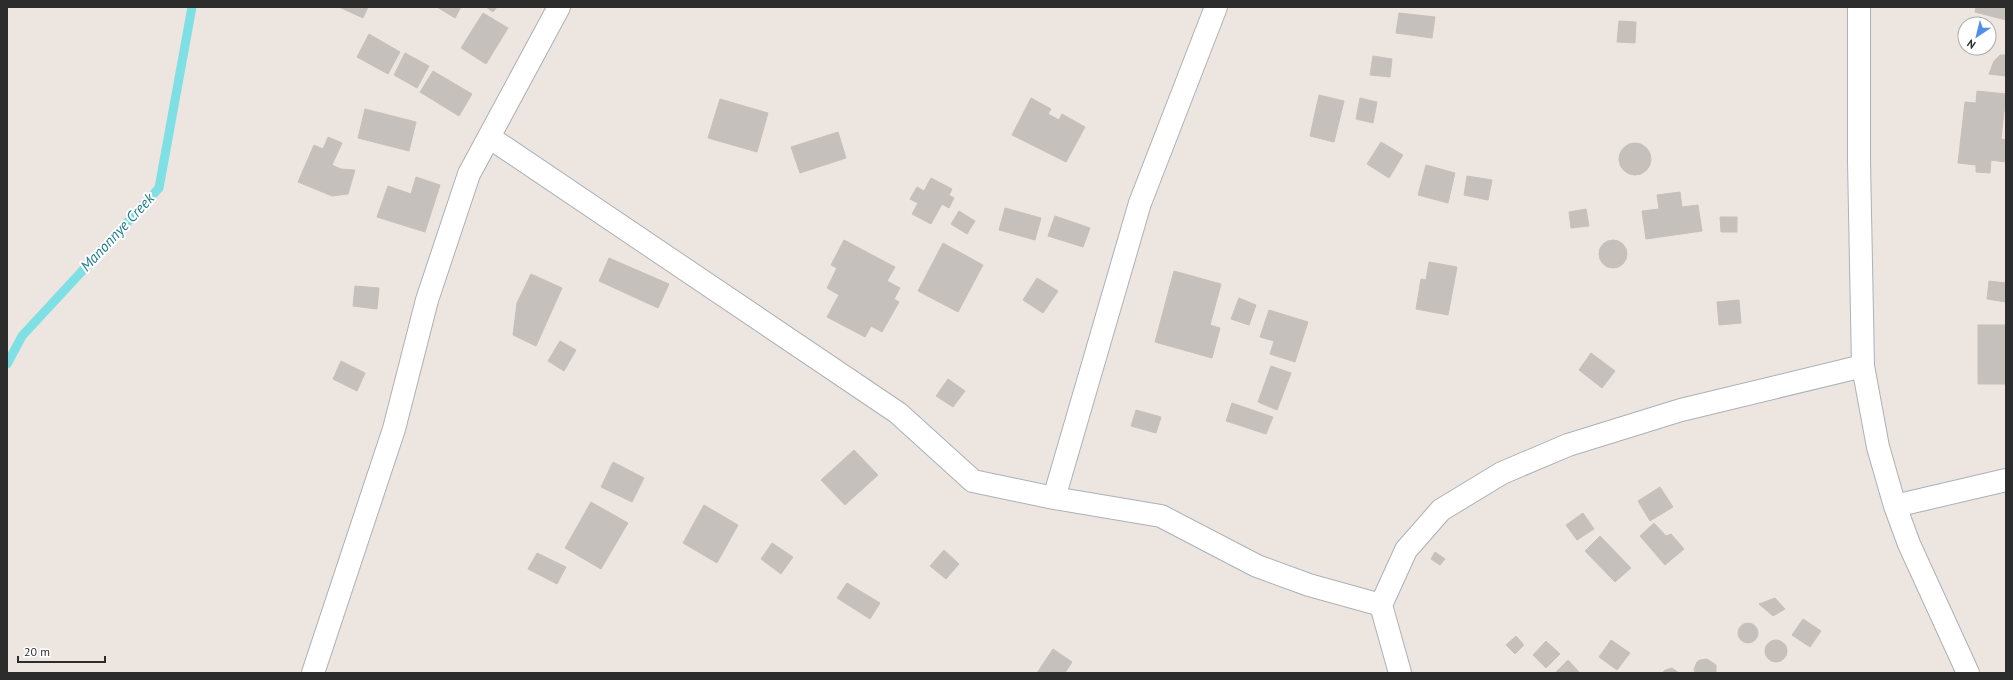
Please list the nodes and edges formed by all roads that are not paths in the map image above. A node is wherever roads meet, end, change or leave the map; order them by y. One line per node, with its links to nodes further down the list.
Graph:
1 (559, 7): 4 (street)
2 (1216, 7): 7 (street)
3 (1859, 7): 5 (street)
4 (489, 137): 7 (street); 10 (street)
5 (1863, 366): 8 (street); 9 (street)
6 (2006, 480): 8 (street)
7 (1054, 498): 9 (street)
8 (1895, 506): 12 (street)
9 (1381, 605): 11 (street)
10 (313, 673)
11 (1400, 673)
12 (1968, 673)

